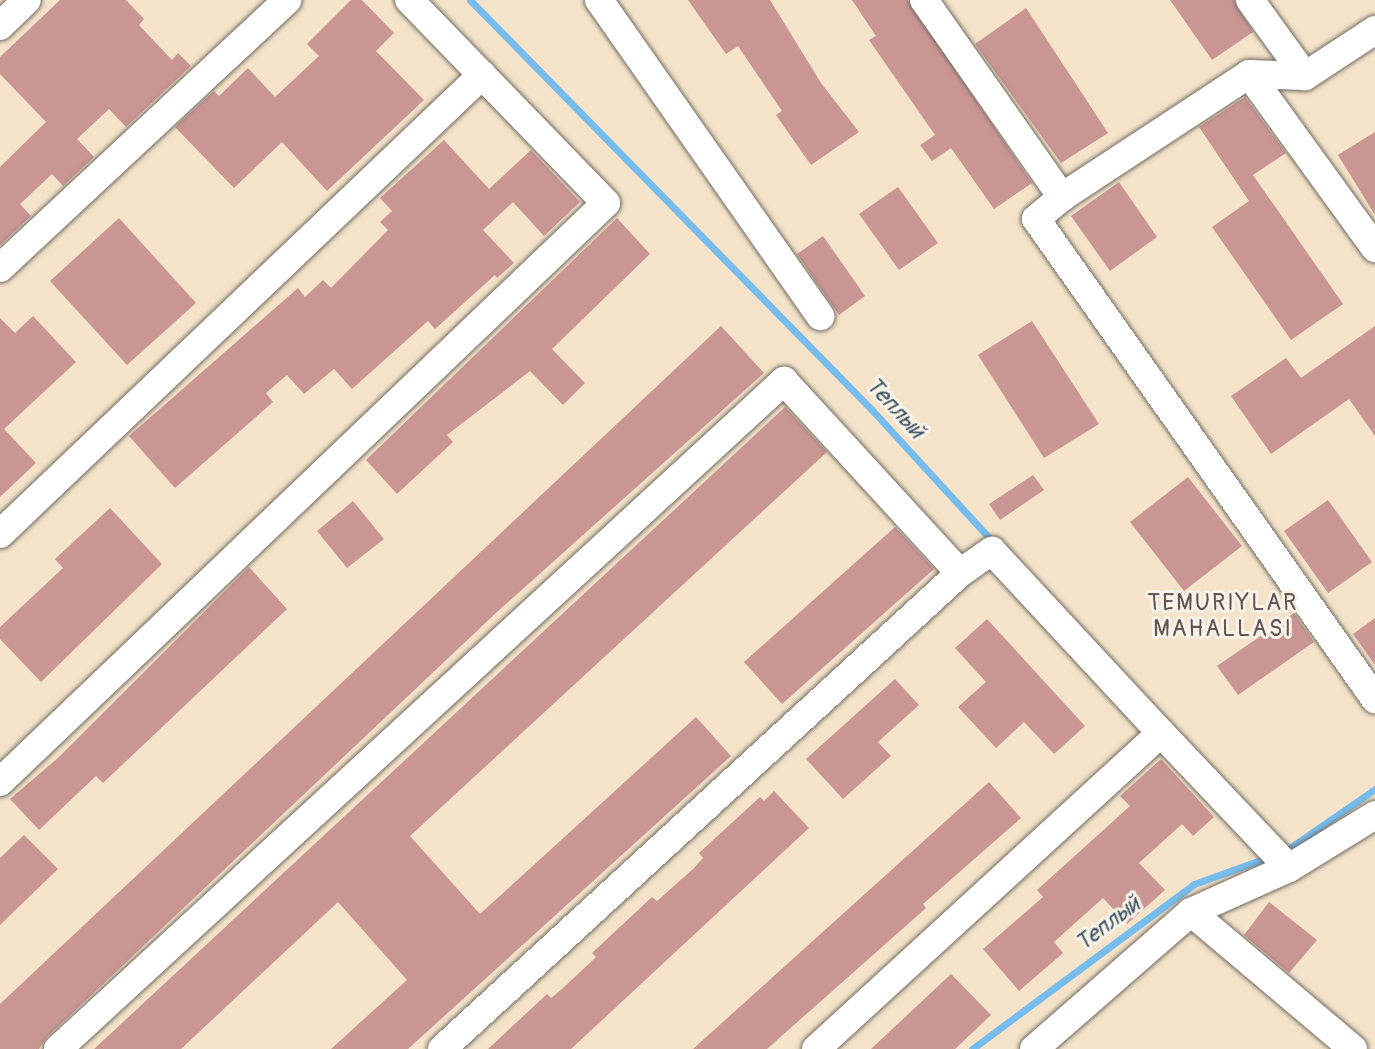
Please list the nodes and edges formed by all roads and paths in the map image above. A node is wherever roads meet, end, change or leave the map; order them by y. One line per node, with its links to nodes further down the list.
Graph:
1 (27, 0): 7 (street)
2 (287, 0): 14 (street)
3 (409, 0): 10 (street)
4 (599, 0): 15 (street)
5 (924, 0): 12 (street)
6 (1250, 0): 11 (street)
7 (0, 26)
8 (1375, 30): 11 (street)
9 (1250, 74): 11 (street); 12 (street); 13 (street)
10 (482, 75): 16 (street); 20 (street)
11 (1305, 76)
12 (1062, 197): 18 (street)
13 (1375, 248)
14 (0, 268)
15 (820, 316)
16 (0, 534)
17 (960, 573): 19 (street); 24 (street); 25 (street)
18 (1375, 699)
19 (1161, 733): 22 (street); 26 (street)
20 (0, 782)
21 (1375, 815): 22 (street)
22 (1289, 868): 23 (street)
23 (1191, 912): 27 (street); 28 (street)
24 (58, 1049)
25 (442, 1049)
26 (816, 1049)
27 (1034, 1049)
28 (1353, 1049)

